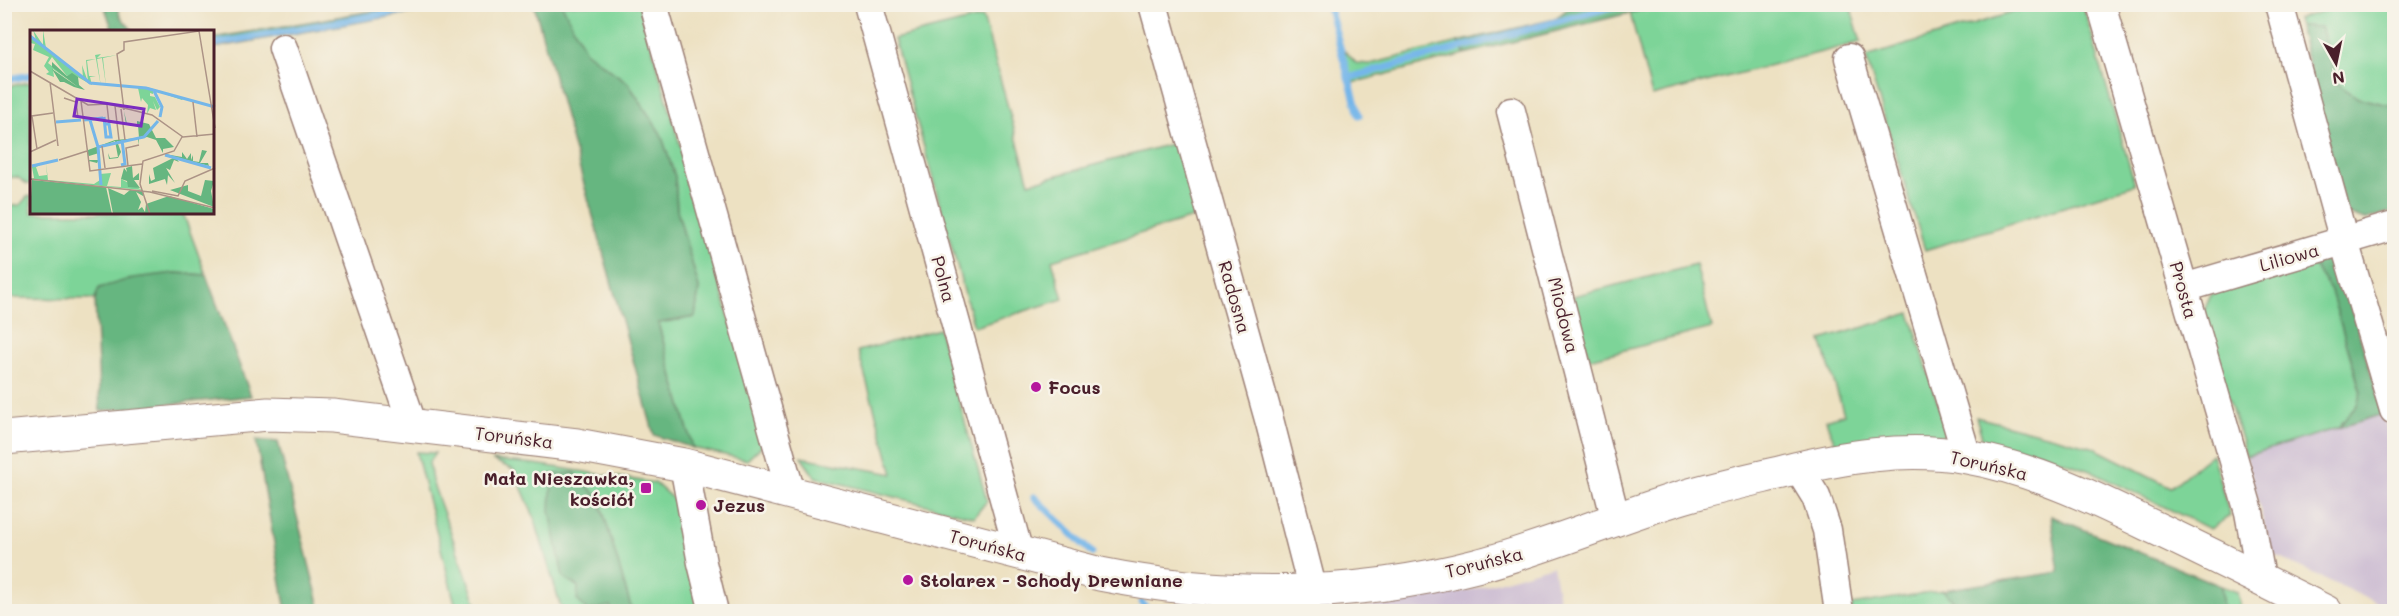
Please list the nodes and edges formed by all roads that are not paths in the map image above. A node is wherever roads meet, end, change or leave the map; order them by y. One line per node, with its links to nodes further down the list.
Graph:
1 (653, 4): 18 (street)
2 (868, 4): 20 (street, Polna)
3 (1153, 4): 22 (street, Radosna)
4 (2101, 4): 11 (street, Prosta)
5 (2279, 4): 10 (street)
6 (283, 48): 13 (street)
7 (1850, 58): 15 (street)
8 (1511, 111): 19 (street, Miodowa)
9 (2394, 226): 10 (street, Liliowa)
10 (2344, 241): 11 (street, Liliowa); 12 (street)
11 (2184, 288): 21 (street, Prosta)
12 (2394, 410)
13 (413, 426): 14 (main road, Toruńska); 16 (main road, Toruńska)
14 (4, 438)
15 (1967, 457): 17 (main road, Toruńska); 21 (main road, Toruńska)
16 (684, 465): 18 (main road, Toruńska); 23 (street)
17 (1798, 468): 19 (main road, Toruńska); 24 (street)
18 (791, 493): 20 (main road, Toruńska)
19 (1616, 520): 22 (main road, Toruńska)
20 (1019, 553): 22 (main road, Toruńska)
21 (2261, 578): 25 (main road, Toruńska)
22 (1313, 591)
23 (714, 612)
24 (1839, 612)
25 (2326, 612)

